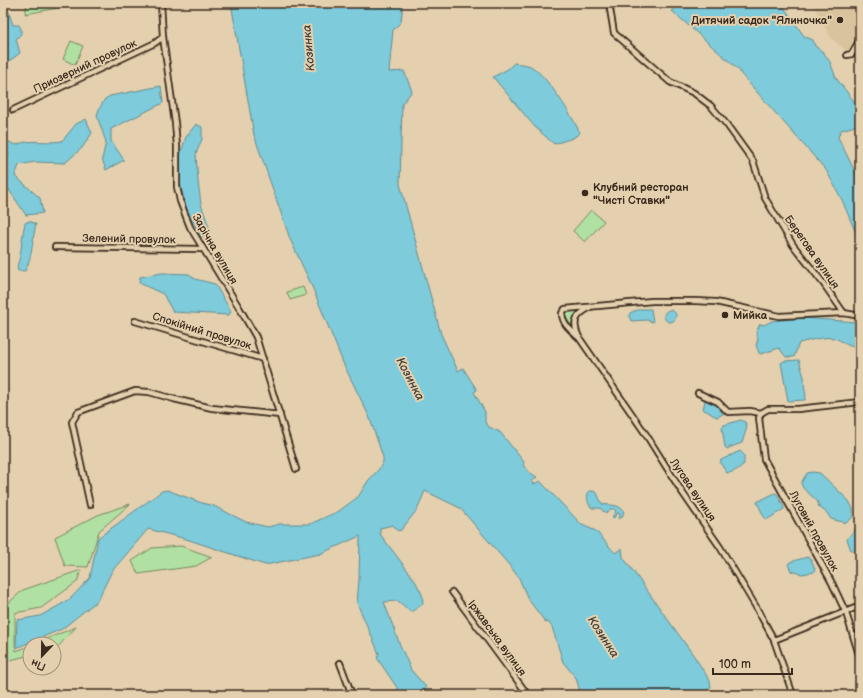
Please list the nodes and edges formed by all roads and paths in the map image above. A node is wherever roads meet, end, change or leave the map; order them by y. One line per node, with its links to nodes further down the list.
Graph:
1 (161, 3): 3 (street, Зарічна вулиця)
2 (608, 3): 10 (street, Берегова вулиця)
3 (163, 37): 6 (street, Приозерний провулок); 8 (street, Зарічна вулиця)
4 (860, 39): 5 (street)
5 (848, 56)
6 (13, 110)
7 (55, 247): 8 (street, Зелений провулок)
8 (202, 249): 14 (street, Зарічна вулиця)
9 (589, 308): 10 (street); 13 (street, Лугова вулиця); 13 (street)
10 (844, 313): 11 (street)
11 (860, 316)
12 (135, 321): 14 (street, Спокійний провулок)
13 (580, 339): 24 (street, Лугова вулиця)
14 (263, 359): 18 (street, Зарічна вулиця)
15 (698, 393): 17 (street)
16 (860, 402): 17 (street)
17 (761, 412): 23 (street, Луговий провулок)
18 (280, 415): 19 (street, Зарічна вулиця); 20 (street)
19 (296, 469)
20 (90, 505)
21 (452, 592): 28 (street, Іржавська вулиця)
22 (860, 606): 23 (street)
23 (846, 613): 24 (street); 25 (street, Луговий провулок)
24 (774, 640): 29 (street, Лугова вулиця)
25 (860, 658)
26 (340, 662): 27 (street)
27 (352, 695)
28 (528, 695)
29 (793, 695)

